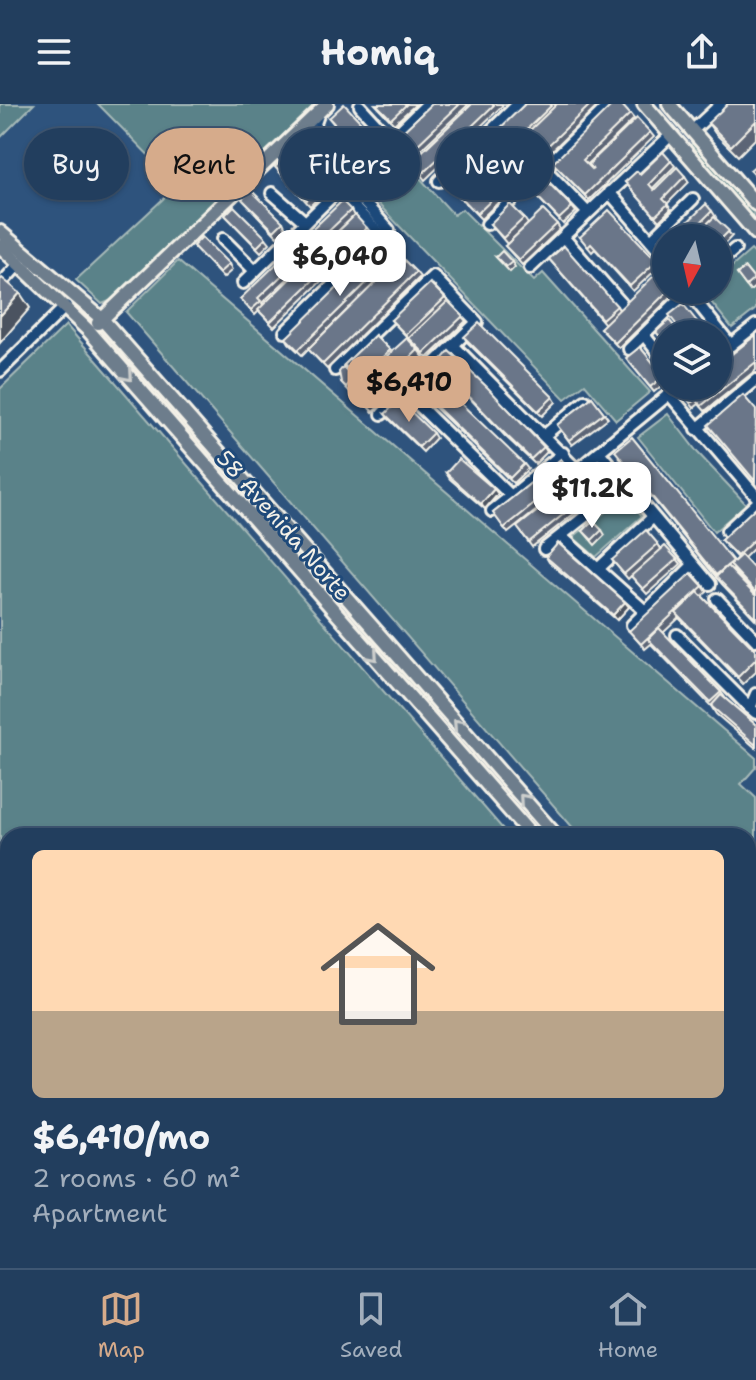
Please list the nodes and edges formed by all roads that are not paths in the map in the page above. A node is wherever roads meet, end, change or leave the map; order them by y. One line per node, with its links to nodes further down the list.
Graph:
1 (427, 104): 11 (street)
2 (518, 104): 12 (street)
3 (610, 104): 17 (street)
4 (644, 104): 14 (main road)
5 (669, 104): 13 (main road)
6 (721, 104): 13 (street)
7 (360, 106): 10 (street)
8 (323, 108): 9 (street); 15 (main road)
9 (313, 128)
10 (380, 128)
11 (403, 128)
12 (493, 128)
13 (692, 131): 14 (main road); 25 (main road)
14 (674, 139): 19 (street); 29 (main road)
15 (275, 155): 16 (street); 46 (main road)
16 (280, 155)
17 (553, 161)
18 (553, 177): 26 (street)
19 (609, 192): 26 (street); 33 (street)
20 (272, 193): 27 (street)
21 (693, 199): 33 (street)
22 (327, 200): 27 (street)
23 (353, 200): 50 (street)
24 (512, 200): 28 (street)
25 (756, 204)
26 (587, 212): 31 (street)
27 (305, 222): 39 (street)
28 (487, 224)
29 (755, 229)
30 (0, 232): 46 (main road, 58 Avenida Norte)
31 (564, 238): 38 (street); 42 (street)
32 (223, 239): 39 (street)
33 (651, 240)
34 (0, 246): 37 (main road, 58 Avenida Norte)
35 (735, 249): 36 (street)
36 (732, 252)
37 (19, 264): 41 (street); 45 (main road, 58 Avenida Norte)
38 (530, 268)
39 (255, 271): 40 (street)
40 (243, 283)
41 (0, 285)
42 (621, 303)
43 (675, 304): 51 (street)
44 (700, 304): 47 (street)
45 (66, 306): 49 (main road, 58 Avenida Norte); 57 (street)
46 (102, 319): 49 (main road); 69 (main road, 58 Avenida Norte)
47 (712, 320)
48 (756, 325): 52 (street)
49 (89, 331): 71 (main road, 58 Avenida Norte, one-way to 71)
50 (285, 332)
51 (644, 335): 53 (street); 55 (street)
52 (732, 339)
53 (652, 345)
54 (454, 346): 56 (street); 59 (street); 66 (street)
55 (629, 349)
56 (335, 370)
57 (0, 371)
58 (752, 383): 60 (street); 65 (street)
59 (405, 392): 64 (street); 72 (street)
60 (756, 397)
61 (664, 400): 67 (street)
62 (674, 400): 65 (street)
63 (585, 401): 66 (street)
64 (382, 414)
65 (697, 429): 73 (street)
66 (545, 435): 68 (street)
67 (599, 452): 68 (street); 70 (street)
68 (563, 453): 72 (street)
69 (237, 473): 71 (main road); 85 (main road, 58 Avenida Norte)
70 (626, 484): 76 (street); 78 (street)
71 (223, 485): 87 (main road, 58 Avenida Norte)
72 (511, 496): 75 (street)
73 (756, 496)
74 (756, 504): 77 (street)
75 (492, 511)
76 (653, 517): 80 (street); 81 (street)
77 (727, 531)
78 (562, 537): 79 (street); 81 (street)
79 (544, 549)
80 (693, 565): 82 (street); 84 (street)
81 (598, 569): 84 (street)
82 (710, 584)
83 (717, 599): 89 (street)
84 (645, 611): 86 (street)
85 (364, 618): 87 (main road); 92 (main road, 58 Avenida Norte, one-way to 85)
86 (632, 625)
87 (350, 630): 93 (main road, 58 Avenida Norte, one-way to 93)
88 (677, 635): 91 (street)
89 (756, 640)
90 (756, 694): 91 (street)
91 (753, 711)
92 (491, 761): 93 (main road); 95 (main road, 58 Avenida Norte, one-way to 92)
93 (478, 775): 94 (main road, 58 Avenida Norte)
94 (525, 828)
95 (549, 828)

